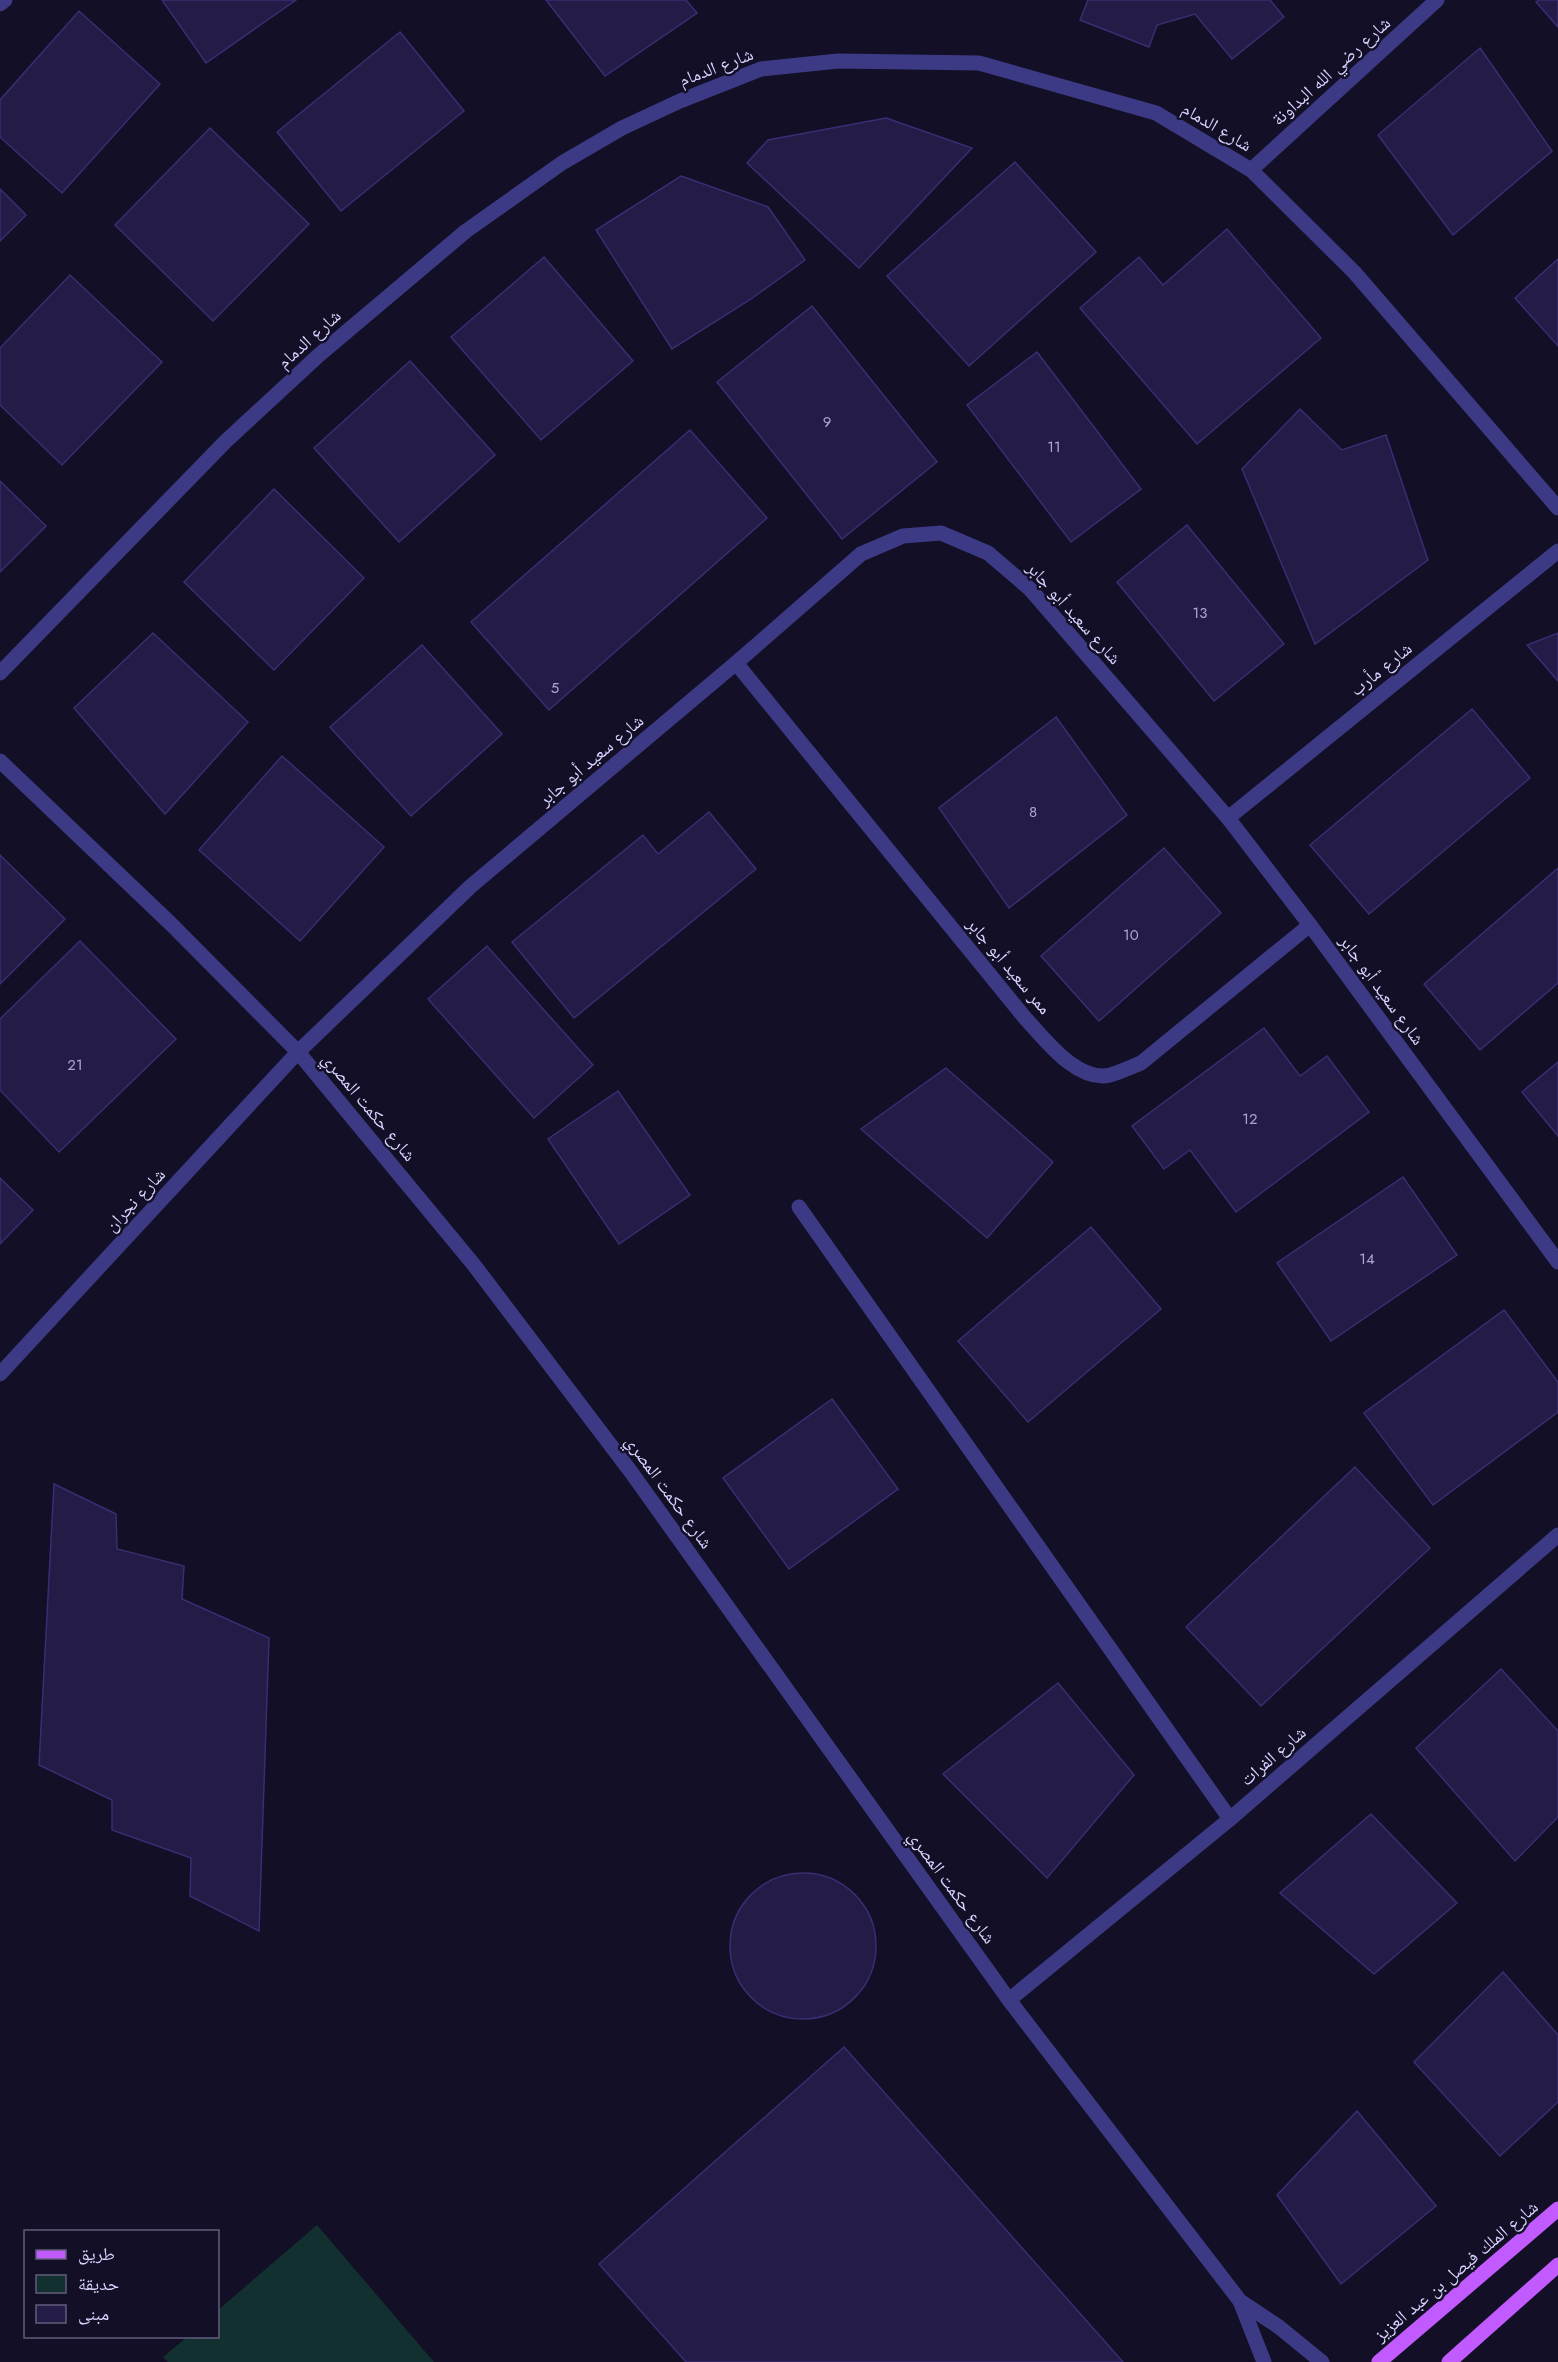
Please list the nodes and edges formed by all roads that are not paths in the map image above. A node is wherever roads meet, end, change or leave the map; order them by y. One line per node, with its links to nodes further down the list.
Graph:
1 (5, 0): 3 (street)
2 (1437, 0): 4 (street, شارع رضي الله البداونة)
3 (0, 4)
4 (1251, 170): 5 (street, شارع الدمام); 8 (street, شارع الدمام)
5 (1558, 508)
6 (1558, 551): 10 (street, شارع مأرب)
7 (736, 663): 10 (street, شارع سعيد أبو جابر); 11 (street, ممر سعيد أبو جابر); 12 (street, شارع سعيد أبو جابر)
8 (0, 673)
9 (0, 761): 12 (street, شارع حكمت المصري)
10 (1228, 818): 11 (street, شارع سعيد أبو جابر)
11 (1310, 925): 14 (street, شارع سعيد أبو جابر)
12 (298, 1052): 15 (street, شارع نجران); 18 (street, شارع حكمت المصري)
13 (799, 1207): 17 (street)
14 (1558, 1262)
15 (0, 1374)
16 (1558, 1534): 17 (street, شارع الفرات)
17 (1230, 1819): 18 (street, شارع الفرات)
18 (1009, 2000): 21 (street, شارع حكمت المصري)
19 (1558, 2209): 24 (main road, شارع الملك فيصل بن عبد العزيز)
20 (1558, 2265): 25 (main road)
21 (1240, 2301): 22 (street, شارع حكمت المصري); 23 (street, شارع حكمت المصري)
22 (1264, 2362)
23 (1322, 2362)
24 (1379, 2362)
25 (1449, 2362)

